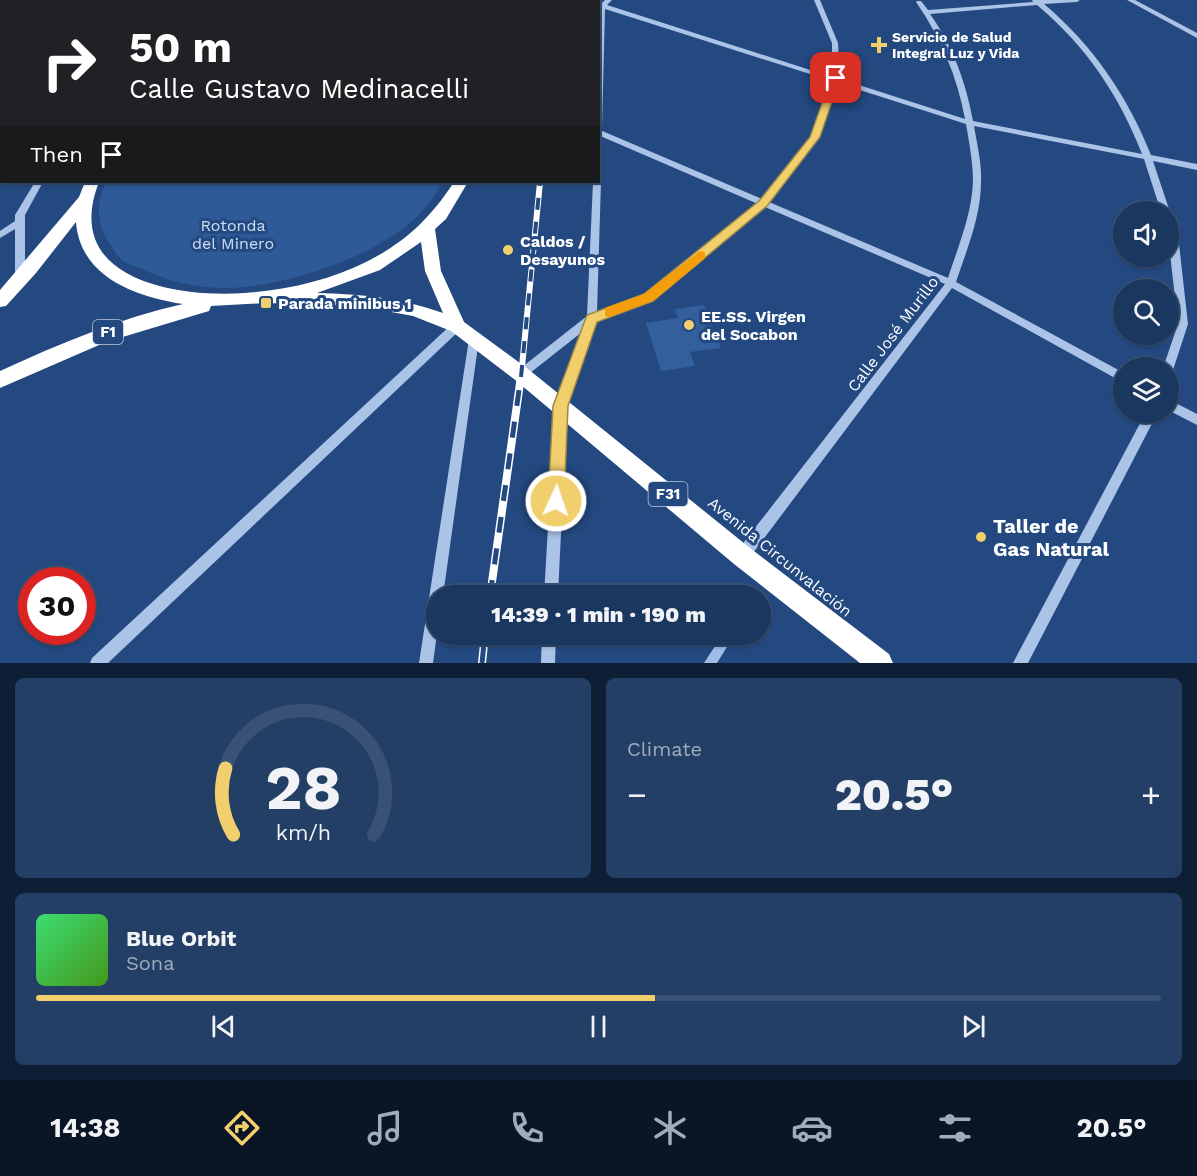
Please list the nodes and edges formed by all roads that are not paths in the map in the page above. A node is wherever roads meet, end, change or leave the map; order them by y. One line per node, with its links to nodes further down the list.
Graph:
1 (609, 0): 7 (street)
2 (816, 0): 11 (street)
3 (1077, 0): 6 (street)
4 (1130, 0): 9 (street)
5 (917, 1): 8 (street, Calle José Murillo)
6 (1037, 2): 8 (street); 14 (street)
7 (602, 6): 10 (street); 11 (street)
8 (926, 12): 12 (street, Calle José Murillo)
9 (1197, 36)
10 (600, 68)
11 (836, 78): 12 (street); 22 (street)
12 (970, 123): 14 (street); 28 (street, Calle José Murillo)
13 (600, 131): 22 (street)
14 (1150, 159): 15 (street); 21 (street)
15 (1197, 167)
16 (38, 183): 23 (street)
17 (92, 183): 20 (highway, F1)
18 (460, 183): 24 (highway, F1)
19 (597, 183): 32 (street)
20 (85, 200): 27 (highway, F1); 31 (highway, F1)
21 (1163, 201)
22 (763, 204): 28 (street); 32 (street)
23 (20, 222): 25 (street); 27 (street)
24 (427, 228): 29 (highway, F1); 33 (highway, Avenida Circunvalación / F31)
25 (0, 235)
26 (1177, 267): 35 (street)
27 (20, 280): 30 (highway, F1)
28 (951, 283): 36 (street); 43 (street, Calle José Murillo)
29 (269, 298): 31 (highway, F1); 33 (highway, Avenida Circunvalación / F31)
30 (0, 301)
31 (222, 302): 38 (highway, F1)
32 (592, 318): 37 (street); 39 (street)
33 (457, 326): 34 (highway, Avenida Circunvalación / F31); 46 (street)
34 (474, 339): 37 (highway, Avenida Circunvalación / F31); 47 (street)
35 (1173, 357)
36 (1113, 373)
37 (521, 374): 39 (highway, Avenida Circunvalación / F31)
38 (0, 380)
39 (561, 406): 43 (highway, Avenida Circunvalación / F31); 44 (street)
40 (1179, 410): 41 (street)
41 (1197, 420)
42 (1146, 423): 50 (street)
43 (742, 556): 49 (highway, Avenida Circunvalación / F31)
44 (552, 585)
45 (549, 645): 48 (street)
46 (97, 663)
47 (426, 663)
48 (548, 663)
49 (879, 663)
50 (1020, 663)

